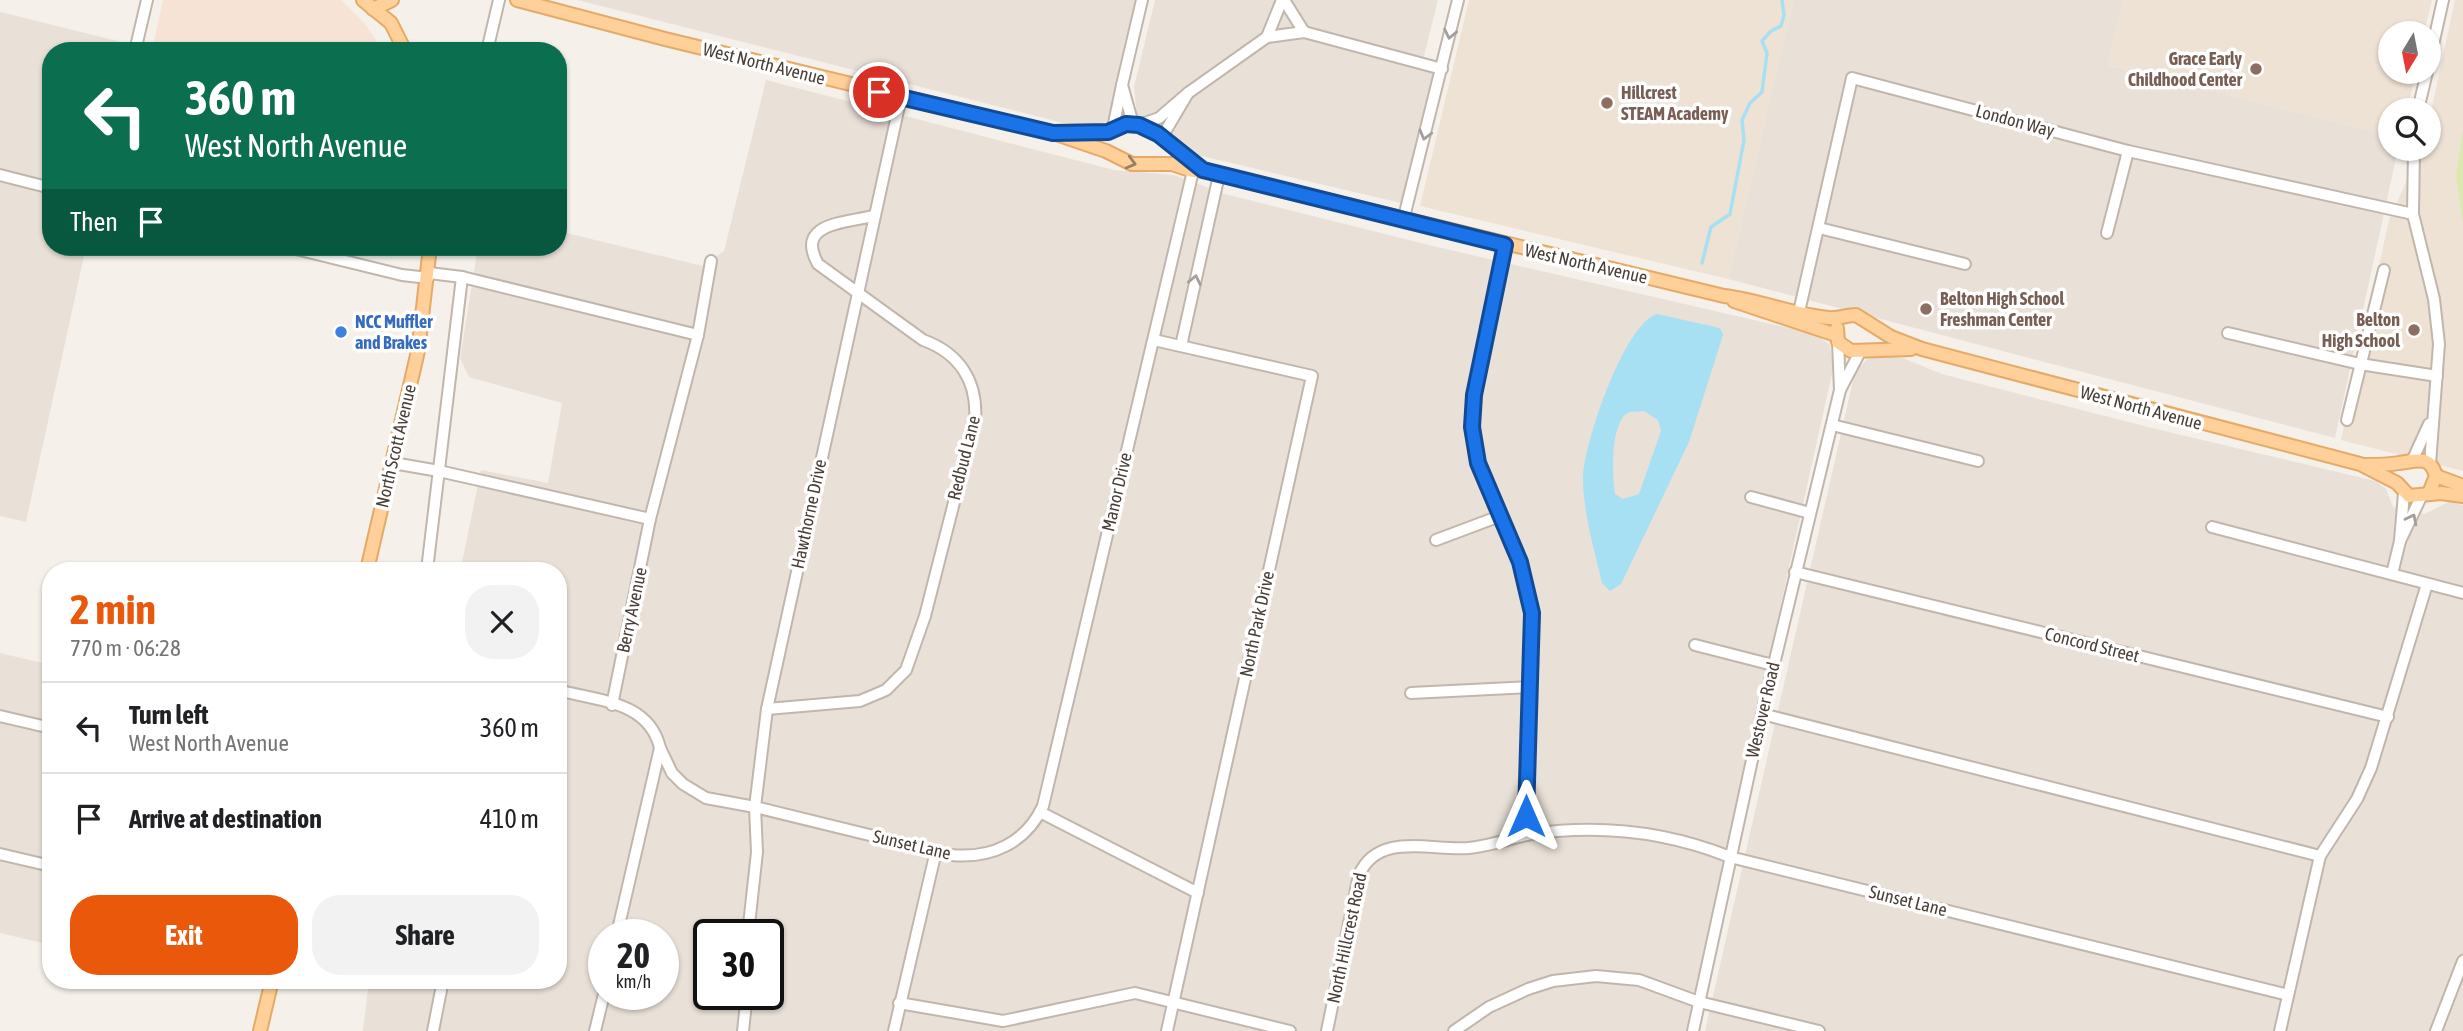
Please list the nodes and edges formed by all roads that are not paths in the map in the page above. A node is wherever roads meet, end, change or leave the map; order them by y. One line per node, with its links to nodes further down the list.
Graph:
1 (147, 0): 13 (street)
2 (392, 0): 9 (main road)
3 (499, 0): 15 (street)
4 (517, 0): 19 (main road, West North Avenue)
5 (1142, 0): 17 (street)
6 (1283, 0): 11 (street); 12 (street)
7 (1458, 0): 16 (street, one-way to 16)
8 (2443, 0): 10 (street)
9 (368, 5): 14 (main road)
10 (2438, 21)
11 (1304, 32): 12 (street); 16 (street)
12 (1267, 37): 18 (street)
13 (137, 42)
14 (400, 42)
15 (489, 42)
16 (1442, 69): 34 (street, one-way to 34)
17 (1122, 85): 20 (street); 21 (street)
18 (1188, 93): 20 (street); 23 (street)
19 (901, 97): 22 (main road, West North Avenue); 33 (street, Hawthorne Drive)
20 (1136, 125): 21 (main road, West North Avenue); 23 (main road, West North Avenue)
21 (1110, 130): 22 (main road, West North Avenue); 24 (main road)
22 (1053, 133): 24 (main road, West North Avenue)
23 (1163, 139): 27 (main road); 28 (main road, West North Avenue)
24 (1106, 151): 27 (main road, West North Avenue, one-way to 27)
25 (2128, 151): 32 (street, London Way); 35 (street, London Way); 36 (street)
26 (2414, 161): 32 (street)
27 (1157, 163): 28 (main road, West North Avenue)
28 (1198, 170): 30 (main road, West North Avenue); 53 (street, Manor Drive)
29 (0, 175): 31 (street)
30 (1219, 175): 34 (main road, West North Avenue); 54 (street, one-way to 30)
31 (42, 186)
32 (2413, 214): 58 (street)
33 (873, 216): 45 (street, Hawthorne Drive); 45 (street, Redbud Lane)
34 (1403, 220): 37 (main road, West North Avenue)
35 (1819, 228): 41 (street); 47 (street, London Way)
36 (2107, 233)
37 (1505, 245): 46 (main road, West North Avenue); 76 (street)
38 (325, 256): 43 (street)
39 (429, 256): 43 (main road, North Scott Avenue)
40 (711, 261): 51 (street, Berry Avenue)
41 (1965, 264)
42 (2384, 270): 57 (street)
43 (428, 276): 44 (street); 65 (main road, North Scott Avenue)
44 (462, 277): 51 (street); 68 (street)
45 (856, 292): 93 (street, Hawthorne Drive); 93 (street, Redbud Lane)
46 (1724, 296): 47 (main road, West North Avenue); 52 (main road, West North Avenue)
47 (1799, 312): 48 (main road, West North Avenue)
48 (1845, 317): 49 (main road, West North Avenue); 52 (main road)
49 (1870, 324): 55 (main road, West North Avenue); 56 (main road)
50 (2228, 333): 57 (street)
51 (698, 335): 77 (street, Berry Avenue)
52 (1837, 339): 56 (main road, West North Avenue); 59 (street, Westover Road)
53 (1154, 340): 54 (street, North Park Drive); 100 (street, Manor Drive)
54 (1181, 346): 107 (street, North Park Drive)
55 (1922, 349): 56 (main road, West North Avenue); 66 (main road, West North Avenue)
56 (1861, 350): 59 (street, Westover Road)
57 (2360, 364): 58 (street); 61 (street)
58 (2437, 376): 60 (street)
59 (1840, 390): 62 (street, Westover Road)
60 (2432, 419): 64 (street); 67 (street)
61 (2347, 420)
62 (1832, 425): 63 (street); 75 (street, Westover Road)
63 (1978, 461)
64 (2408, 461): 66 (main road, West North Avenue); 67 (main road, West North Avenue); 71 (main road)
65 (393, 463): 68 (street); 81 (main road, North Scott Avenue)
66 (2360, 464): 71 (main road, West North Avenue)
67 (2430, 464): 69 (main road)
68 (439, 471): 77 (street); 82 (street)
69 (2436, 476): 70 (main road); 72 (main road)
70 (2463, 486)
71 (2401, 488): 72 (main road, West North Avenue); 80 (street)
72 (2425, 495): 73 (main road, West North Avenue); 80 (street, one-way to 72)
73 (2463, 496)
74 (1751, 497): 75 (street)
75 (1810, 513): 83 (street, Westover Road)
76 (1500, 516): 79 (street); 89 (street)
77 (650, 519): 92 (street, Berry Avenue)
78 (2212, 527): 84 (street)
79 (1436, 540)
80 (2400, 541): 84 (street)
81 (369, 562)
82 (428, 562)
83 (1795, 572): 88 (street, Westover Road); 96 (street, Concord Street)
84 (2392, 573): 85 (street)
85 (2427, 584): 86 (street); 96 (street)
86 (2463, 593)
87 (1695, 645): 88 (street)
88 (1773, 665): 94 (street, Westover Road)
89 (1530, 687): 91 (street); 101 (street)
90 (567, 692): 92 (street)
91 (1411, 694)
92 (612, 705): 98 (street)
93 (767, 709): 99 (street, Hawthorne Drive)
94 (1762, 714): 104 (street); 105 (street, Westover Road)
95 (0, 716): 97 (street)
96 (2388, 718): 104 (street)
97 (42, 727)
98 (660, 748): 99 (street, Sunset Lane); 108 (street)
99 (755, 807): 102 (street, Sunset Lane); 109 (street, Hawthorne Drive)
100 (1040, 812): 102 (street, Sunset Lane); 107 (street)
101 (1527, 835): 105 (street, Sunset Lane); 127 (street, North Hillcrest Road)
102 (936, 851): 116 (street)
103 (0, 854): 106 (street)
104 (2320, 856): 113 (street)
105 (1730, 857): 113 (street, Sunset Lane); 115 (street, Westover Road)
106 (42, 864)
107 (1198, 894): 114 (street, North Park Drive)
108 (620, 919)
109 (750, 919)
110 (2463, 961): 133 (street)
111 (270, 989): 120 (main road)
112 (441, 989): 121 (street)
113 (2288, 996): 132 (street)
114 (1174, 1000): 116 (street); 125 (street, North Park Drive); 126 (street)
115 (1699, 1002): 119 (street); 130 (street, Westover Road); 131 (street)
116 (899, 1003): 124 (street)
117 (600, 1010): 122 (street)
118 (745, 1010): 123 (street)
119 (1471, 1020): 128 (street); 129 (street)
120 (260, 1031)
121 (433, 1031)
122 (595, 1031)
123 (743, 1031)
124 (894, 1031)
125 (1167, 1031)
126 (1290, 1031)
127 (1327, 1031)
128 (1454, 1031)
129 (1478, 1031)
130 (1693, 1031)
131 (1819, 1031)
132 (2280, 1031)
133 (2436, 1031)

